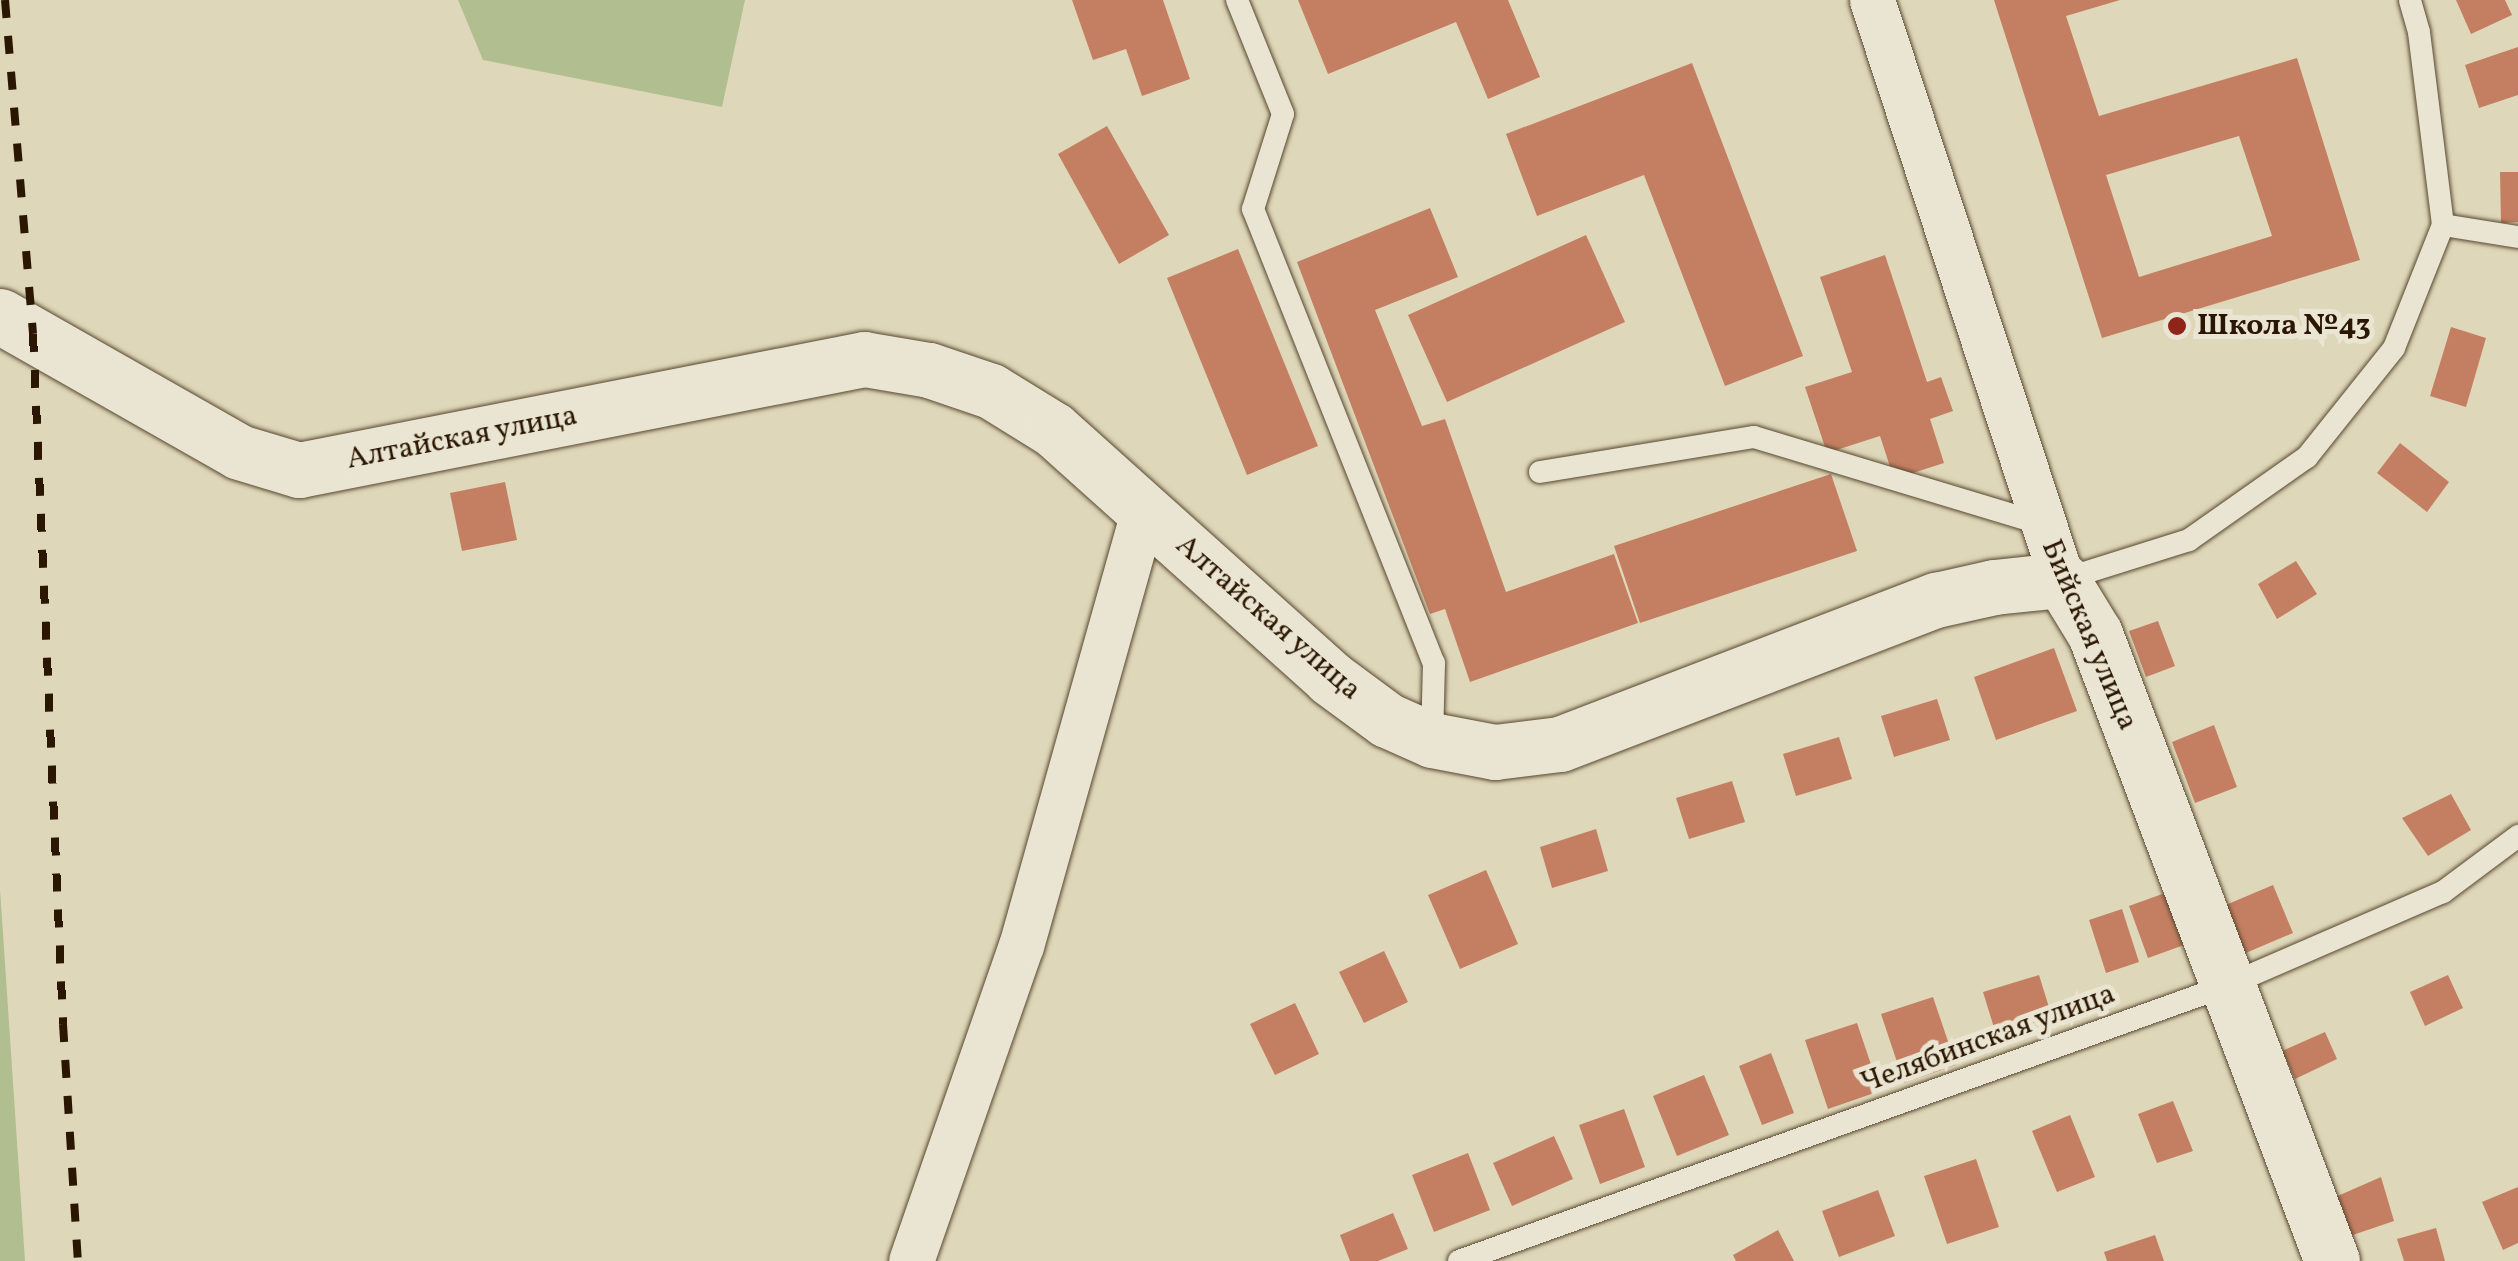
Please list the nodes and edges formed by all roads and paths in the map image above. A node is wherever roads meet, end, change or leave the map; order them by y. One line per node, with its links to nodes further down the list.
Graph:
1 (1236, 0): 11 (lane)
2 (1872, 0): 9 (street, Бийская улица)
3 (2410, 0): 4 (lane, Алтайская улица)
4 (2442, 225): 5 (lane); 10 (lane, Алтайская улица)
5 (2518, 238)
6 (0, 316): 8 (street, Алтайская улица)
7 (1540, 472): 9 (lane)
8 (1144, 508): 11 (street, Алтайская улица); 14 (street)
9 (2042, 524): 10 (street, Бийская улица)
10 (2062, 580): 11 (street, Алтайская улица); 13 (street, Бийская улица)
11 (1432, 740)
12 (2518, 836): 13 (lane, Челябинская улица)
13 (2228, 984): 15 (lane, Челябинская улица); 16 (street, Бийская улица)
14 (911, 1261)
15 (1460, 1261)
16 (2332, 1261)

